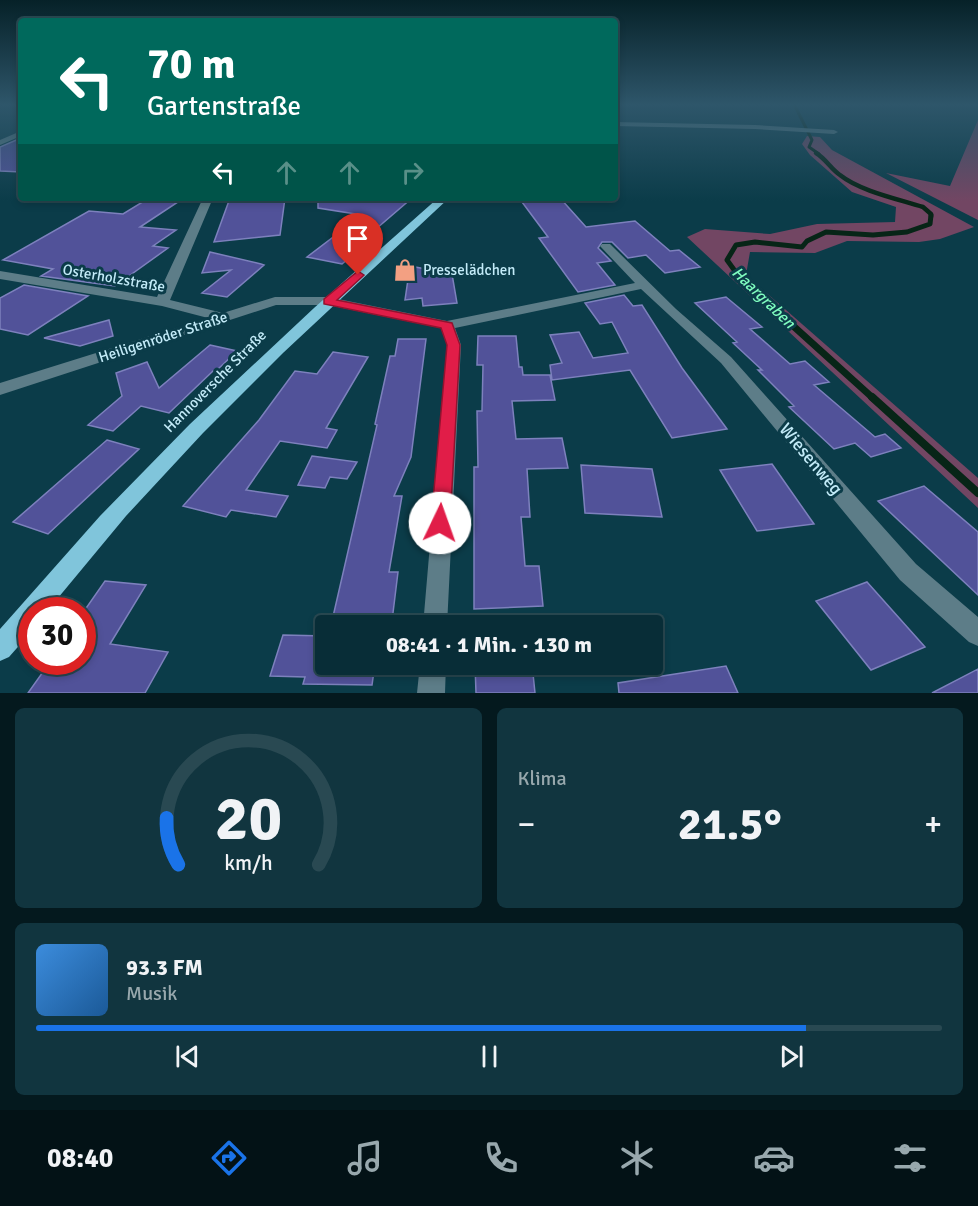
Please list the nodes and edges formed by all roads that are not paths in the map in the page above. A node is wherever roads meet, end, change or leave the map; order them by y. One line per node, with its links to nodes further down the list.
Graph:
1 (1, 143): 2 (street)
2 (18, 144)
3 (207, 201): 9 (street)
4 (441, 201): 8 (main road, Hannoversche Straße)
5 (606, 246): 7 (street, Wiesenweg)
6 (0, 275): 9 (street, Osterholzstraße)
7 (643, 285): 11 (street); 16 (street, Wiesenweg)
8 (328, 301): 10 (street, Heiligenröder Straße); 11 (street, Heiligenröder Straße); 13 (main road, Hannoversche Straße)
9 (162, 302): 10 (street, Osterholzstraße)
10 (222, 317): 12 (street, Heiligenröder Straße)
11 (447, 326): 14 (street)
12 (0, 389)
13 (44, 597)
14 (436, 615)
15 (18, 627): 17 (main road, Hannoversche Straße)
16 (978, 633)
17 (0, 648)
18 (432, 675): 19 (street)
19 (431, 693)

